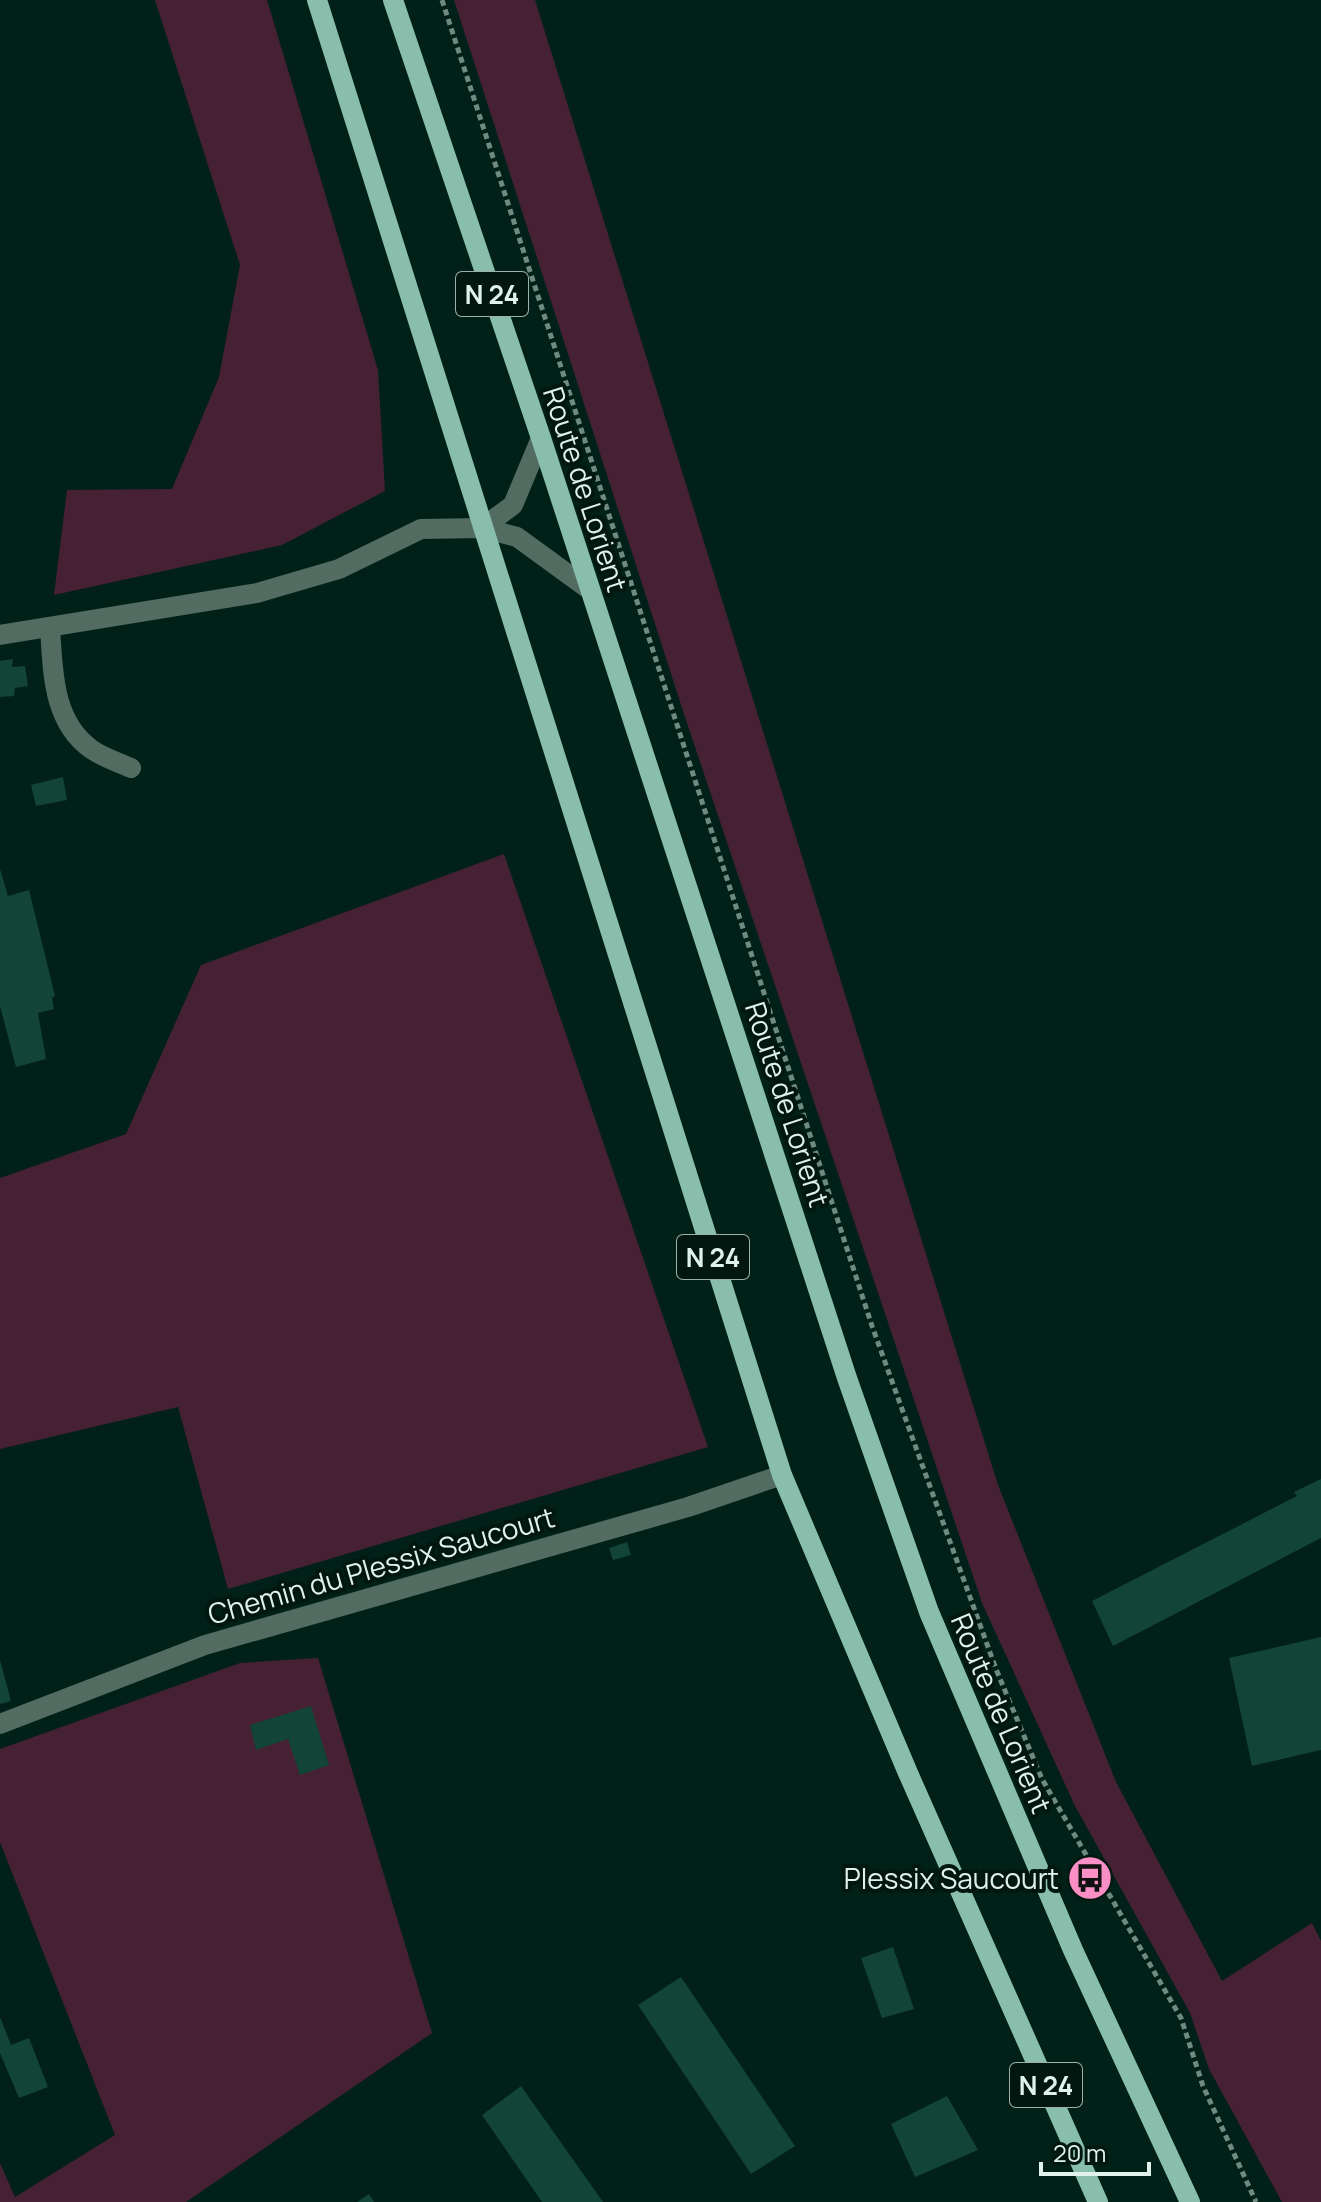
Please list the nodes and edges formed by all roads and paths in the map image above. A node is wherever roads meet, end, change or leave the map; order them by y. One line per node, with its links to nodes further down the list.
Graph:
1 (317, 0): 5 (main road, N 24)
2 (393, 0): 4 (main road, Route de Lorient / N 24)
3 (442, 0): 14 (path)
4 (541, 438): 5 (street); 6 (main road, Route de Lorient / N 24)
5 (482, 528): 6 (street); 7 (street); 10 (main road, N 24)
6 (587, 588): 13 (main road, Route de Lorient / N 24)
7 (50, 628): 8 (street); 9 (street)
8 (0, 635)
9 (131, 768)
10 (782, 1475): 11 (street, Chemin du Plessix Saucourt); 12 (main road, N 24)
11 (0, 1724)
12 (1098, 2202)
13 (1190, 2202)
14 (1256, 2202)

